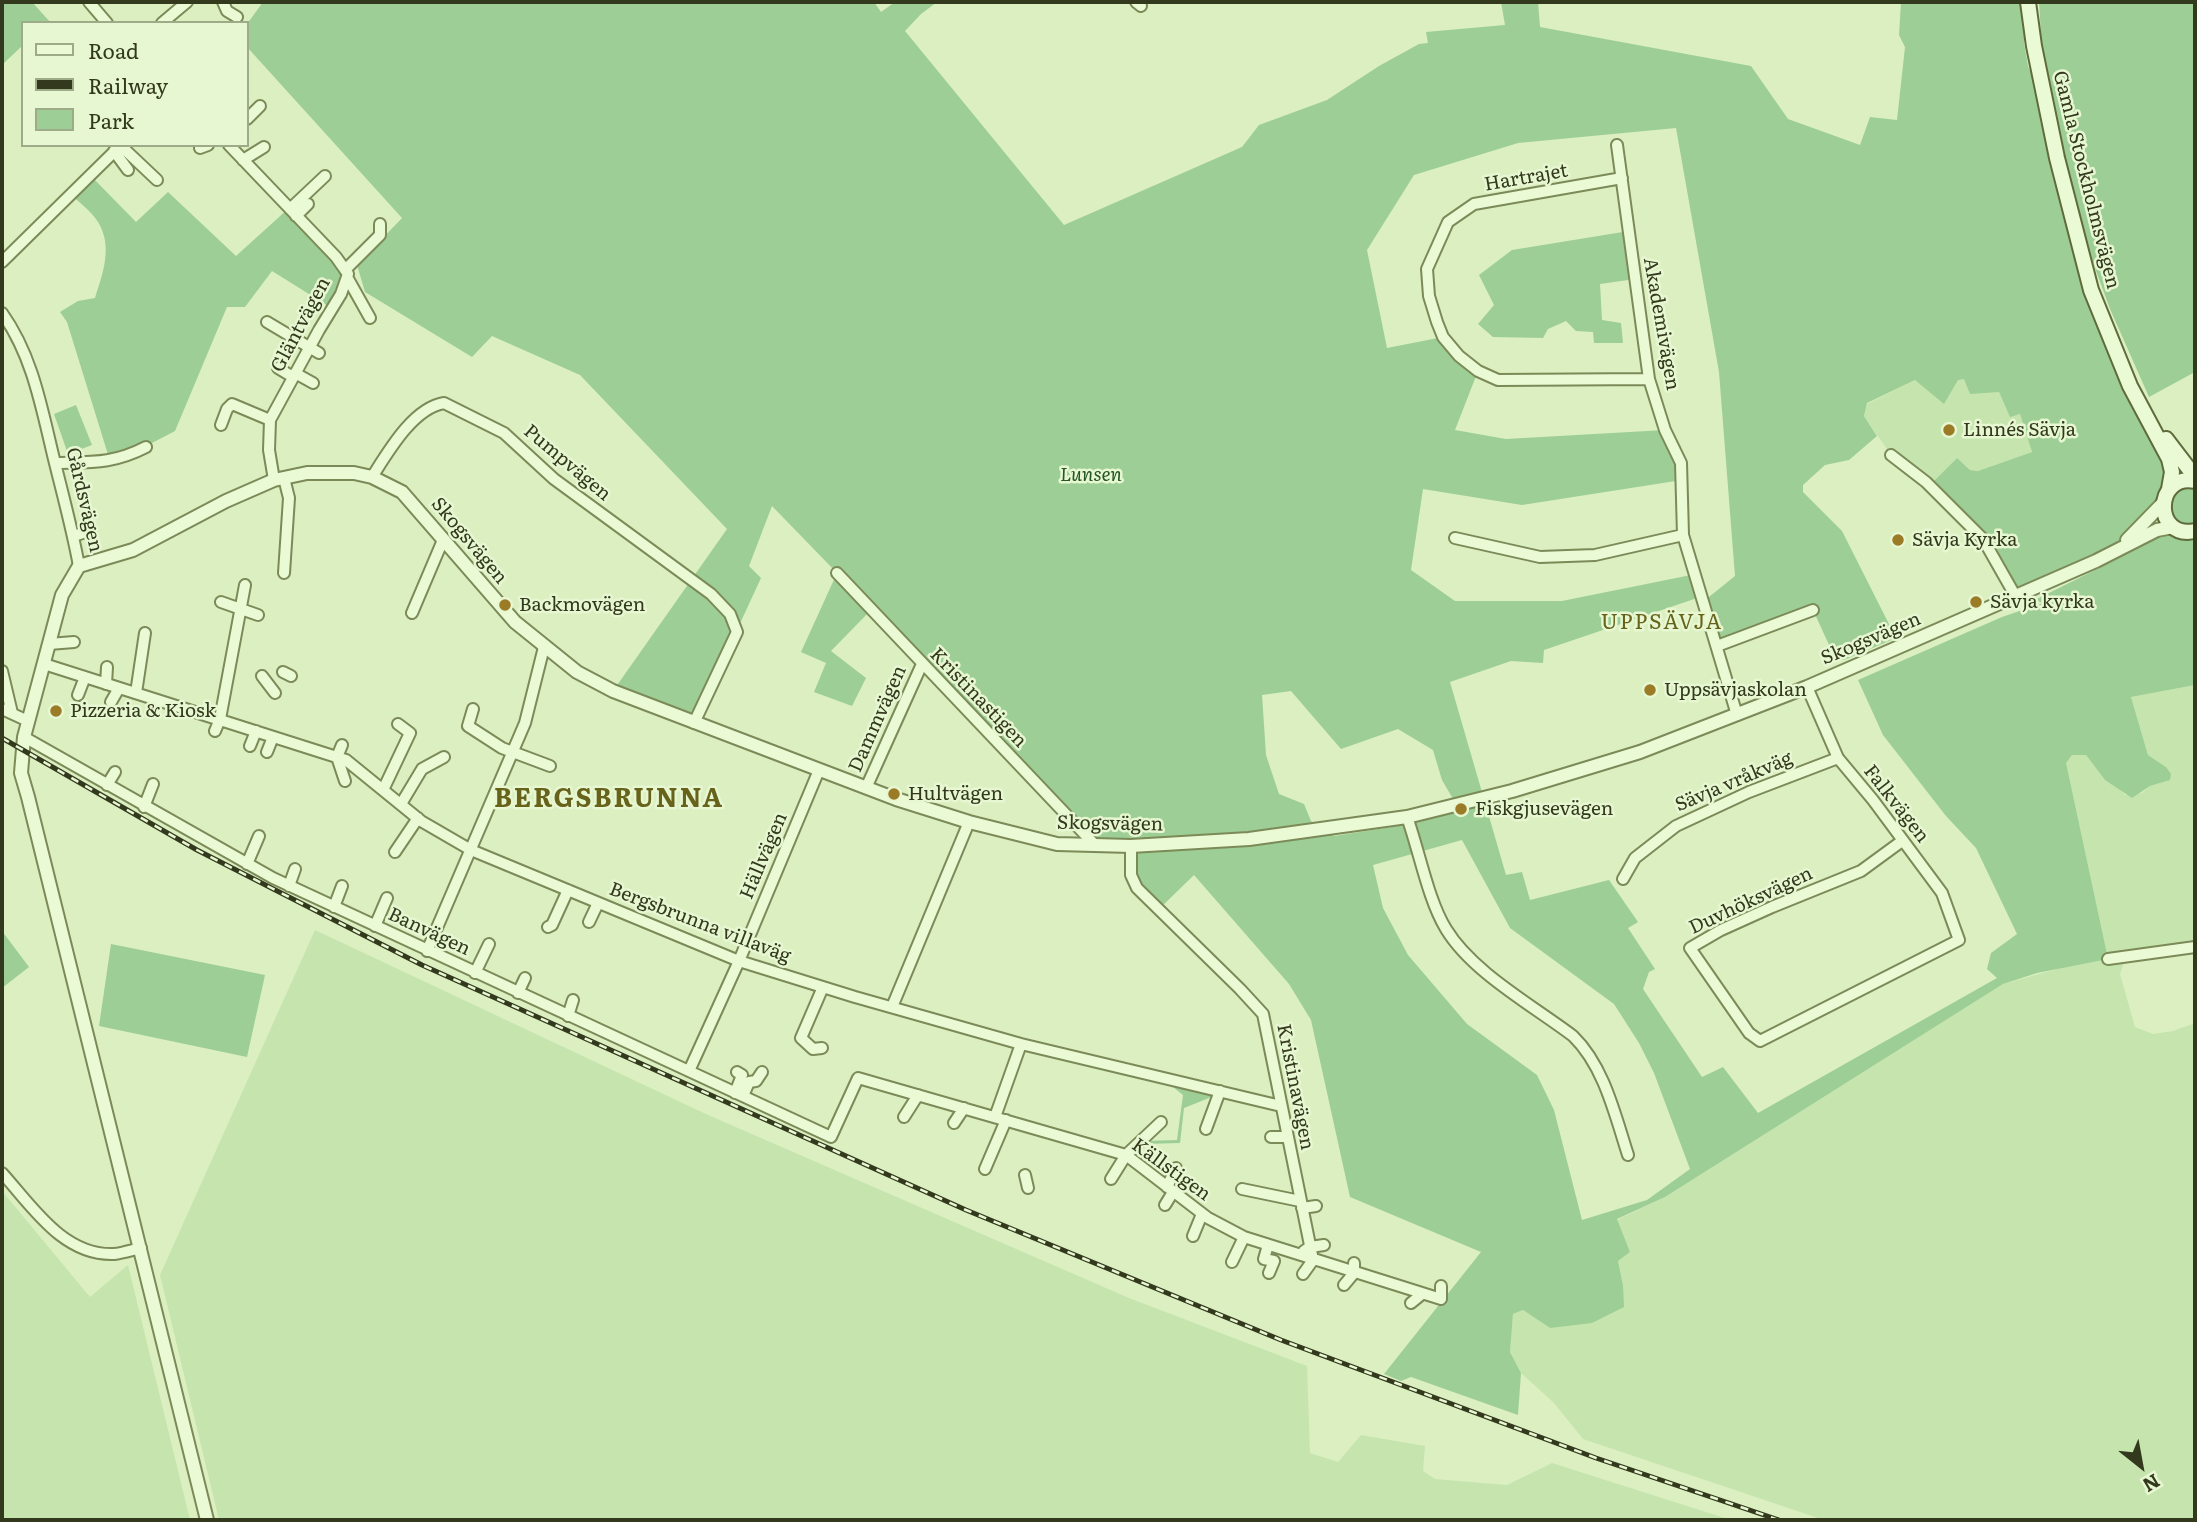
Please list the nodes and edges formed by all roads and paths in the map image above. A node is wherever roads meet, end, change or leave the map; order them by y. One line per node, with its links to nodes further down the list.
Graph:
1 (89, 2): 7 (street)
2 (187, 2): 8 (street)
3 (223, 2): 6 (street)
4 (2028, 2): 9 (main road, Gamla Stockholmsvägen)
5 (2035, 2): 9 (main road, Gamla Stockholmsvägen)
6 (237, 17)
7 (105, 21)
8 (164, 21)
9 (2034, 46): 37 (main road, Gamla Stockholmsvägen)
10 (260, 106): 11 (street)
11 (248, 117)
12 (1617, 145): 19 (street, Akademivägen)
13 (118, 147): 17 (street); 20 (street); 22 (street)
14 (231, 147): 16 (street, Gläntvägen)
15 (264, 147): 16 (street)
16 (245, 166): 25 (street, Gläntvägen)
17 (128, 170)
18 (326, 176): 25 (street)
19 (1622, 178): 35 (street, Akademivägen); 35 (street, Hartrajet)
20 (157, 180)
21 (70, 181): 22 (street)
22 (70, 194): 27 (street)
23 (295, 194): 25 (street)
24 (308, 204): 25 (street)
25 (290, 209): 28 (street, Gläntvägen)
26 (380, 224): 28 (street)
27 (2, 262)
28 (346, 274): 30 (street); 32 (street, Gläntvägen)
29 (2, 313): 44 (street, Gårdsvägen)
30 (370, 318)
31 (267, 322): 32 (street)
32 (314, 351): 34 (street, Gläntvägen)
33 (278, 368): 34 (street)
34 (294, 375): 36 (street); 38 (street, Gläntvägen)
35 (1649, 379): 53 (street, Akademivägen)
36 (313, 383)
37 (2138, 399): 47 (main road, Gamla Stockholmsvägen); 48 (main road, Gamla Stockholmsvägen)
38 (270, 419): 39 (street); 41 (street, Gläntvägen)
39 (218, 421)
40 (282, 441): 41 (street)
41 (269, 442): 46 (street, Gläntvägen)
42 (146, 447): 44 (street)
43 (1891, 455): 62 (street)
44 (55, 463): 54 (street, Gårdsvägen)
45 (372, 477): 46 (street, Skogsvägen); 56 (street, Skogsvägen); 93 (street, Pumpvägen)
46 (279, 479): 58 (street, Skogsvägen); 59 (street, Gläntvägen)
47 (2195, 479): 48 (main road)
48 (2169, 489): 49 (main road)
49 (2163, 503): 50 (main road); 57 (street, Skogsvägen)
50 (2173, 527): 52 (main road); 57 (street, Skogsvägen)
51 (91, 530): 54 (street)
52 (2193, 534)
53 (1683, 535): 55 (street); 71 (street, Akademivägen)
54 (74, 536): 58 (street, Gårdsvägen)
55 (1455, 538)
56 (443, 540): 66 (street); 72 (street, Skogsvägen)
57 (2096, 561): 62 (street, Skogsvägen)
58 (79, 566): 70 (street, Gårdsvägen)
59 (284, 573)
60 (837, 573): 74 (street, Kristinastigen)
61 (245, 585): 64 (street)
62 (2016, 597): 80 (street, Skogsvägen)
63 (221, 603): 64 (street)
64 (240, 609): 67 (street); 91 (street)
65 (1813, 610): 71 (street)
66 (412, 613)
67 (258, 615)
68 (145, 633): 82 (street)
69 (74, 642): 70 (street)
70 (50, 644): 73 (street, Gårdsvägen)
71 (1717, 646): 90 (street, Akademivägen)
72 (544, 647): 93 (street, Skogsvägen); 102 (street)
73 (44, 664): 78 (street, Bergsbrunna villaväg); 92 (street, Gårdsvägen)
74 (922, 664): 112 (street, Dammvägen); 121 (street, Kristinastigen)
75 (107, 667): 79 (street)
76 (2, 671): 88 (street)
77 (262, 676): 83 (street)
78 (85, 677): 79 (street, Bergsbrunna villaväg); 84 (street)
79 (106, 684): 81 (street, Bergsbrunna villaväg)
80 (1807, 687): 90 (street, Skogsvägen); 105 (street, Falkvägen)
81 (120, 688): 82 (street, Bergsbrunna villaväg); 85 (street)
82 (136, 693): 89 (street, Bergsbrunna villaväg)
83 (275, 693)
84 (78, 695)
85 (111, 702)
86 (211, 703): 89 (street)
87 (473, 709): 102 (street)
88 (7, 711): 92 (street)
89 (208, 715): 91 (street, Bergsbrunna villaväg)
90 (1737, 715): 116 (street, Skogsvägen)
91 (227, 718): 95 (street); 96 (street, Bergsbrunna villaväg)
92 (28, 720): 97 (street, Gårdsvägen)
93 (694, 723): 107 (street, Skogsvägen)
94 (398, 724): 113 (street)
95 (215, 731)
96 (256, 731): 98 (street, Bergsbrunna villaväg); 100 (street)
97 (24, 737): 111 (street, Banvägen); 190 (street, Gårdsvägen)
98 (273, 737): 101 (street); 103 (street, Bergsbrunna villaväg)
99 (342, 745): 103 (street)
100 (250, 746)
101 (267, 752)
102 (512, 752): 106 (street); 123 (street)
103 (337, 757): 109 (street); 113 (street, Bergsbrunna villaväg)
104 (444, 757): 114 (street)
105 (1838, 758): 120 (street, Falkvägen); 127 (street, Sävja vråkväg)
106 (550, 766)
107 (819, 770): 112 (street, Skogsvägen); 142 (street, Hällvägen)
108 (115, 772): 111 (street)
109 (345, 781)
110 (153, 784): 115 (street)
111 (107, 785): 115 (street, Banvägen)
112 (866, 788): 118 (street, Skogsvägen)
113 (383, 790): 114 (street, Bergsbrunna villaväg)
114 (401, 804): 117 (street, Bergsbrunna villaväg)
115 (144, 807): 125 (street, Banvägen)
116 (1407, 817): 122 (street, Skogsvägen); 172 (street)
117 (418, 818): 123 (street, Bergsbrunna villaväg); 124 (street)
118 (969, 822): 121 (street, Skogsvägen); 148 (street)
119 (259, 836): 125 (street)
120 (1902, 841): 137 (street, Falkvägen); 137 (street, Duvhöksvägen)
121 (1095, 845): 122 (street, Skogsvägen)
122 (1130, 846): 162 (street, Kristinavägen)
123 (471, 849): 130 (street, Bergsbrunna villaväg); 140 (street)
124 (395, 852)
125 (247, 864): 128 (street, Banvägen)
126 (295, 869): 128 (street)
127 (1623, 879)
128 (289, 886): 133 (street, Banvägen)
129 (342, 886): 133 (street)
130 (560, 890): 132 (street, Bergsbrunna villaväg); 136 (street)
131 (387, 898): 135 (street)
132 (598, 902): 134 (street); 142 (street, Bergsbrunna villaväg)
133 (334, 907): 135 (street, Banvägen)
134 (589, 922)
135 (375, 926): 140 (street, Banvägen)
136 (548, 927)
137 (1959, 940)
138 (489, 944): 143 (street)
139 (2195, 947): 141 (street)
140 (427, 951): 143 (street, Banvägen)
141 (2108, 959)
142 (738, 961): 145 (street, Bergsbrunna villaväg); 154 (street, Hällvägen)
143 (475, 973): 146 (street, Banvägen)
144 (525, 978): 146 (street)
145 (823, 987): 148 (street, Bergsbrunna villaväg); 152 (street)
146 (518, 993): 149 (street, Banvägen)
147 (573, 1000): 149 (street)
148 (892, 1007): 150 (street, Bergsbrunna villaväg)
149 (568, 1016): 153 (street, Banvägen)
150 (1021, 1044): 157 (street, Bergsbrunna villaväg); 165 (street)
151 (668, 1048): 153 (street)
152 (822, 1048)
153 (664, 1060): 154 (street, Banvägen)
154 (689, 1071): 158 (street, Banvägen)
155 (737, 1072): 158 (street)
156 (762, 1072): 158 (street)
157 (1220, 1091): 162 (street, Bergsbrunna villaväg); 168 (street)
158 (739, 1094): 161 (street, Banvägen)
159 (838, 1094): 161 (street)
160 (918, 1095): 161 (street, Källstigen); 163 (street, Källstigen); 164 (street)
161 (850, 1096)
162 (1281, 1106): 170 (street, Kristinavägen)
163 (964, 1108): 165 (street, Källstigen); 167 (street)
164 (904, 1117)
165 (1001, 1118): 171 (street, Källstigen); 174 (street)
166 (1161, 1122): 171 (street)
167 (954, 1123)
168 (1206, 1129)
169 (1270, 1137): 170 (street)
170 (1287, 1137): 182 (street, Kristinavägen)
171 (1126, 1155): 177 (street); 179 (street, Källstigen)
172 (1628, 1155)
173 (1176, 1168): 179 (street)
174 (985, 1169)
175 (2, 1173): 190 (street)
176 (1025, 1175): 178 (street)
177 (1111, 1179)
178 (1028, 1188)
179 (1170, 1189): 181 (street); 184 (street, Källstigen)
180 (1242, 1189): 182 (street, Källstigen)
181 (1165, 1205)
182 (1301, 1205): 183 (street); 189 (street, Kristinavägen)
183 (1316, 1206)
184 (1202, 1214): 185 (street); 186 (street, Källstigen)
185 (1193, 1236)
186 (1244, 1237): 187 (street, Källstigen); 193 (street)
187 (1263, 1240): 191 (street, Källstigen); 195 (street)
188 (1324, 1245): 189 (street)
189 (1310, 1247): 191 (street); 192 (street, Kristinavägen)
190 (141, 1248): 201 (street, Gårdsvägen)
191 (1299, 1255): 192 (street, Källstigen)
192 (1313, 1260): 194 (street, Källstigen); 196 (street)
193 (1232, 1262)
194 (1354, 1268): 197 (street); 199 (street, Källstigen)
195 (1269, 1273)
196 (1303, 1274)
197 (1344, 1285)
198 (1441, 1286): 199 (street, Källstigen)
199 (1416, 1289): 200 (street)
200 (1411, 1303)
201 (207, 1520)

